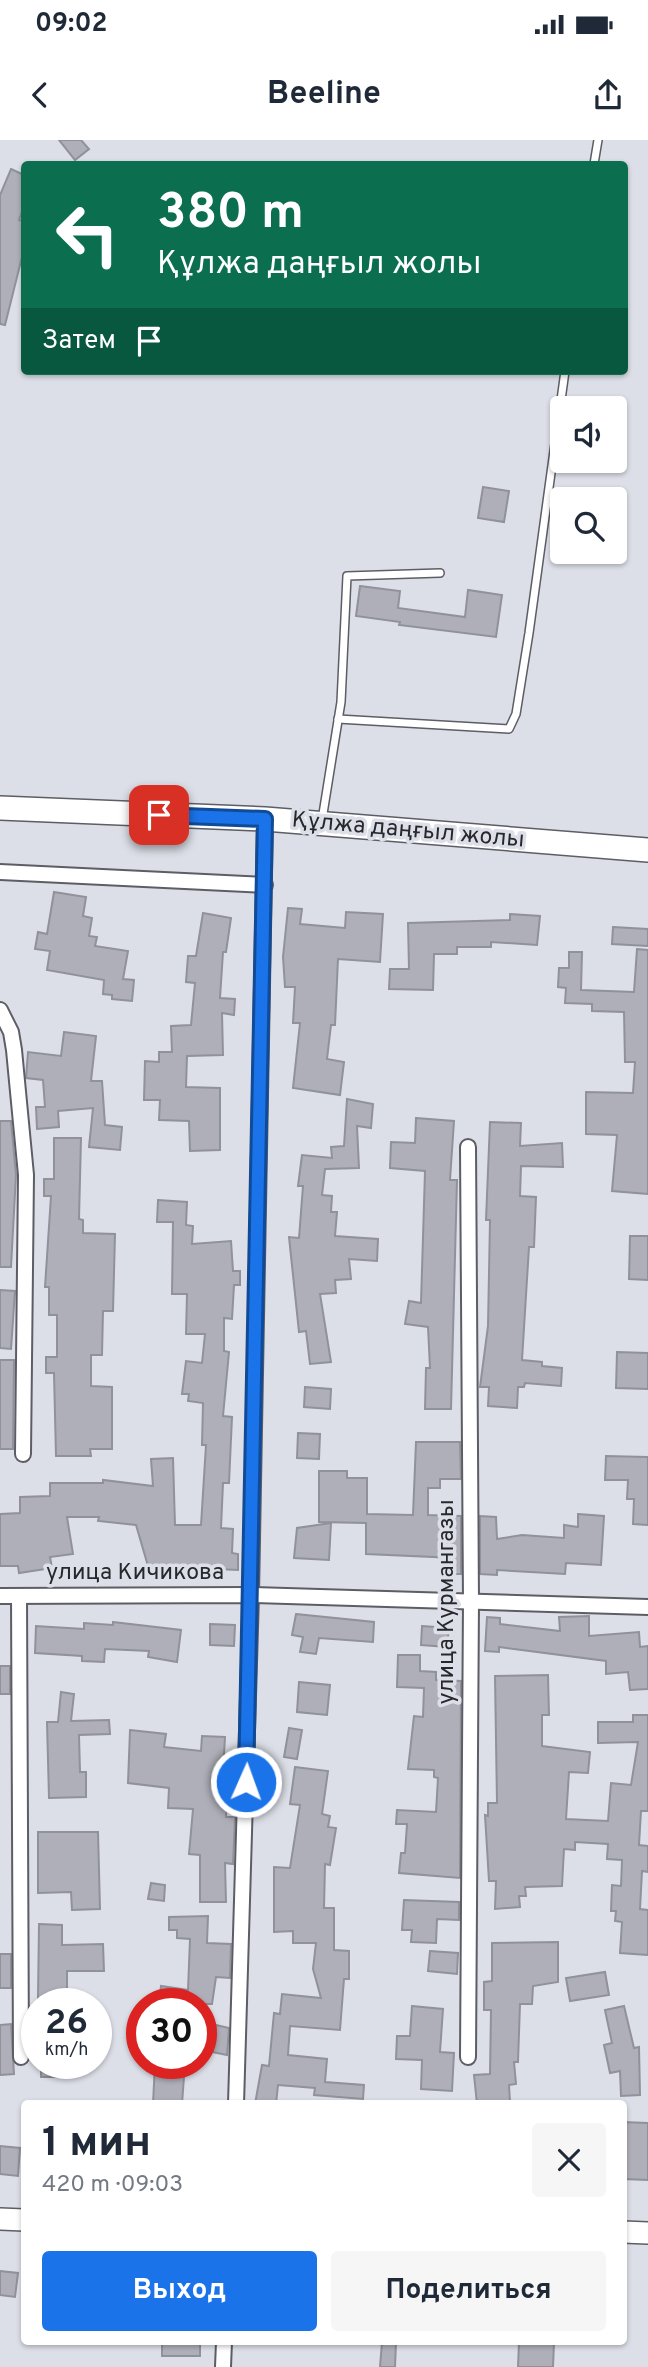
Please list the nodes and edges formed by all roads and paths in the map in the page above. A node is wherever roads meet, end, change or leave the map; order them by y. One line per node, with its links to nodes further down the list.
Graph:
1 (598, 140): 2 (lane)
2 (594, 161)
3 (564, 375): 5 (lane)
4 (440, 573): 5 (lane)
5 (338, 719): 8 (lane)
6 (0, 808): 7 (main road, Құлжа даңғыл жолы)
7 (265, 819): 8 (main road, Құлжа даңғыл жолы); 11 (street)
8 (322, 824): 9 (main road, Құлжа даңғыл жолы)
9 (648, 850)
10 (0, 872): 11 (street)
11 (265, 885): 15 (street)
12 (0, 1010): 14 (street)
13 (468, 1147): 18 (street, улица Курмангазы)
14 (23, 1454)
15 (251, 1595): 17 (street, улица Кичикова); 18 (street, улица Кичикова); 22 (street)
16 (0, 1596): 17 (street, улица Кичикова)
17 (19, 1596): 20 (street)
18 (471, 1601): 19 (street, улица Кичикова); 21 (street, улица Курмангазы)
19 (648, 1607)
20 (21, 2057)
21 (468, 2057)
22 (236, 2100)
23 (0, 2219): 24 (street)
24 (21, 2220)
25 (627, 2232): 26 (street)
26 (648, 2233)
27 (224, 2345): 28 (street)
28 (223, 2367)

